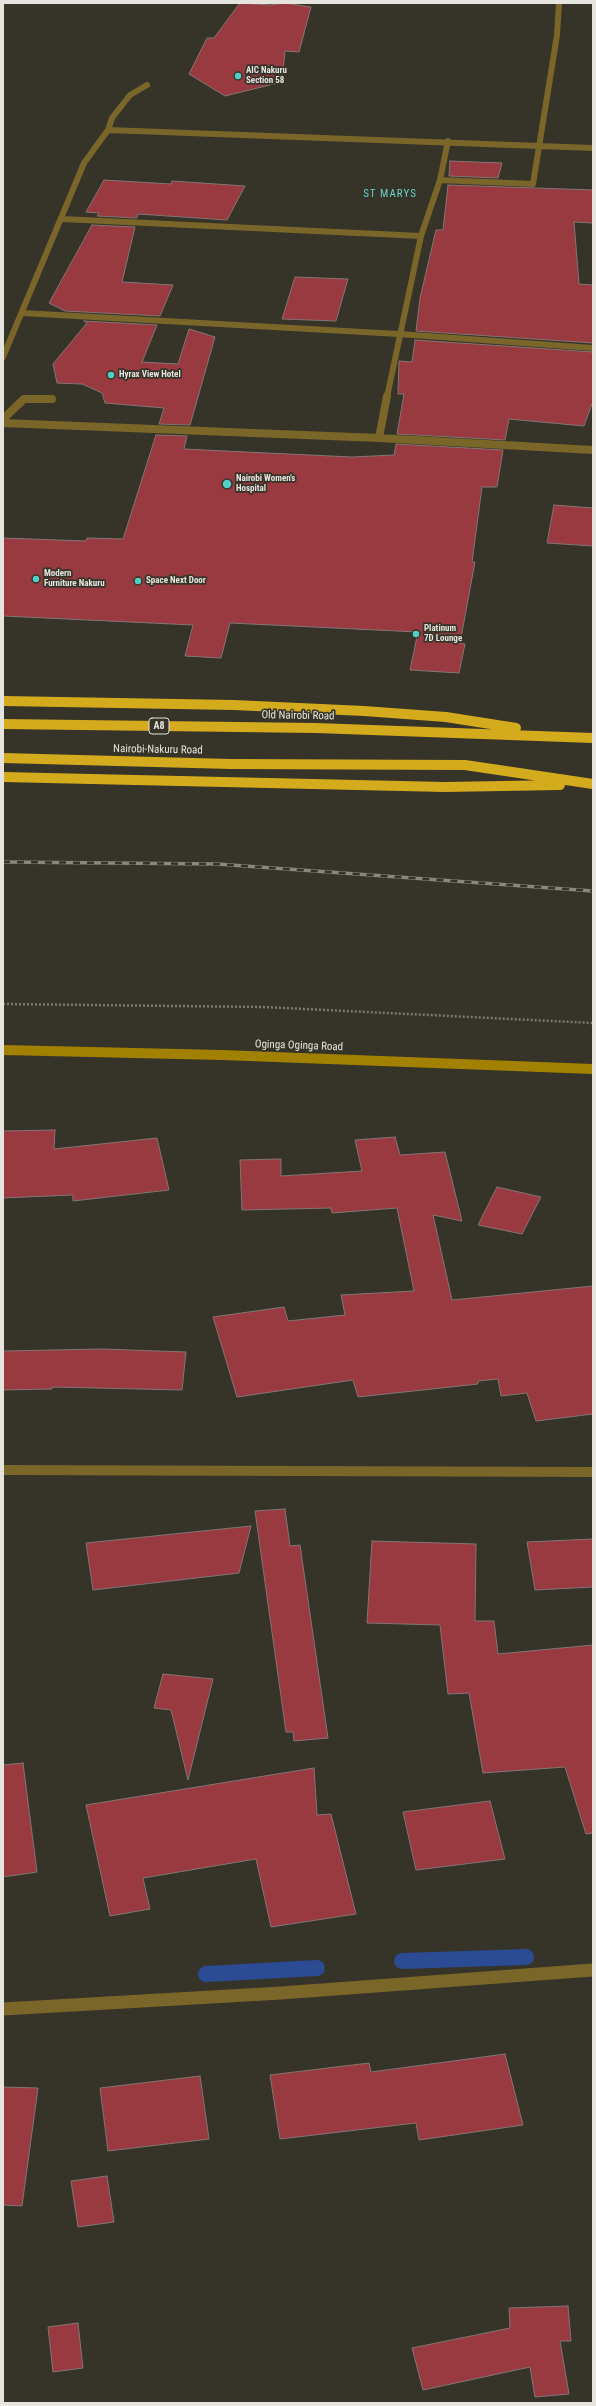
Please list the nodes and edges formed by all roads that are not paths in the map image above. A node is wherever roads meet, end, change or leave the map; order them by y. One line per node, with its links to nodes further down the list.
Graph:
1 (559, 3): 5 (street)
2 (147, 85): 3 (street)
3 (108, 130): 4 (street); 8 (street)
4 (448, 141): 5 (street); 7 (street)
5 (540, 146): 6 (street); 7 (street)
6 (593, 148)
7 (440, 180): 9 (street)
8 (62, 219): 9 (street); 10 (street)
9 (421, 236): 11 (street)
10 (22, 313): 11 (street); 13 (street)
11 (399, 334): 12 (street); 17 (street)
12 (593, 348)
13 (3, 357)
14 (52, 399): 15 (street)
15 (3, 419)
16 (3, 424): 17 (street)
17 (379, 438): 18 (street)
18 (593, 450)
19 (3, 700): 21 (highway)
20 (3, 724): 21 (highway, Old Nairobi Road / A8)
21 (575, 737): 22 (highway, Old Nairobi Road / A8)
22 (593, 738)
23 (3, 758): 25 (highway, Nairobi-Nakuru Road)
24 (3, 776): 25 (highway)
25 (593, 784)
26 (3, 1050): 27 (street, Oginga Oginga Road)
27 (593, 1069)
28 (3, 1470): 29 (street)
29 (593, 1472)
30 (593, 1970): 31 (street)
31 (3, 2009)

